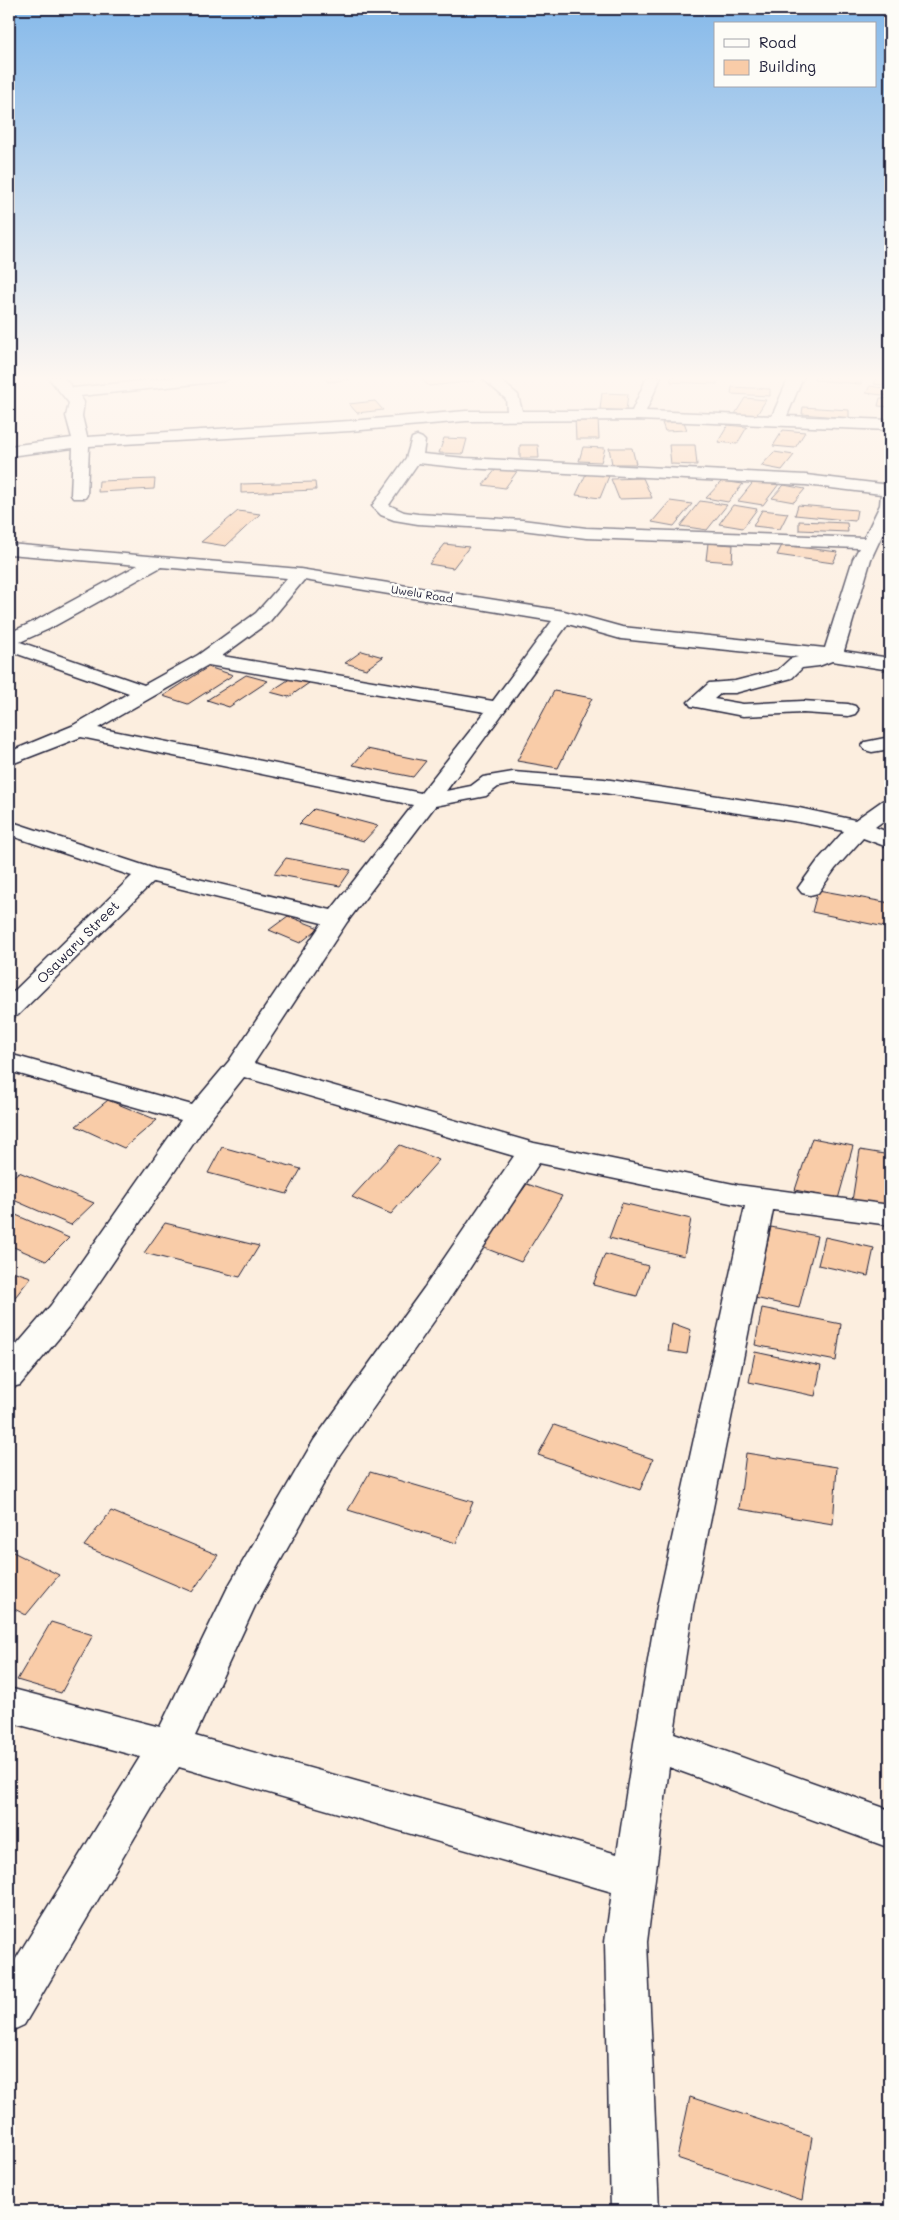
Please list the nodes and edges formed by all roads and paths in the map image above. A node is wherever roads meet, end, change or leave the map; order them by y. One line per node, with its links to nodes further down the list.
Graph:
1 (80, 481): 4 (street)
2 (398, 481): 6 (street)
3 (811, 481): 5 (street)
4 (79, 495)
5 (885, 524): 6 (street)
6 (870, 543): 13 (street)
7 (9, 549): 8 (street, Uwelu Road)
8 (156, 563): 9 (street, Uwelu Road); 11 (street)
9 (300, 574): 10 (street, Uwelu Road); 14 (street)
10 (564, 617): 13 (street, Uwelu Road); 17 (street)
11 (9, 640)
12 (9, 645): 16 (street)
13 (833, 655): 15 (street, Uwelu Road); 18 (street)
14 (205, 659): 16 (street); 17 (street)
15 (890, 664)
16 (145, 692): 19 (street)
17 (498, 708): 21 (street)
18 (848, 710)
19 (79, 730): 20 (street); 21 (street)
20 (9, 760)
21 (426, 800): 24 (street); 28 (street)
22 (890, 806): 24 (street)
23 (9, 828): 26 (street)
24 (859, 828): 25 (street); 27 (street)
25 (890, 841)
26 (148, 874): 28 (street); 29 (street, Osawaru Street)
27 (810, 888)
28 (337, 919): 31 (street)
29 (9, 1010)
30 (9, 1062): 32 (street)
31 (238, 1067): 32 (street); 33 (street)
32 (198, 1116): 36 (street)
33 (532, 1152): 34 (street); 39 (street)
34 (761, 1198): 35 (street); 38 (street)
35 (890, 1216)
36 (9, 1376)
37 (9, 1705): 39 (street)
38 (653, 1743): 40 (street); 41 (street)
39 (170, 1747): 41 (street); 42 (street)
40 (890, 1829)
41 (635, 1879): 43 (street)
42 (9, 2010)
43 (636, 2211)

